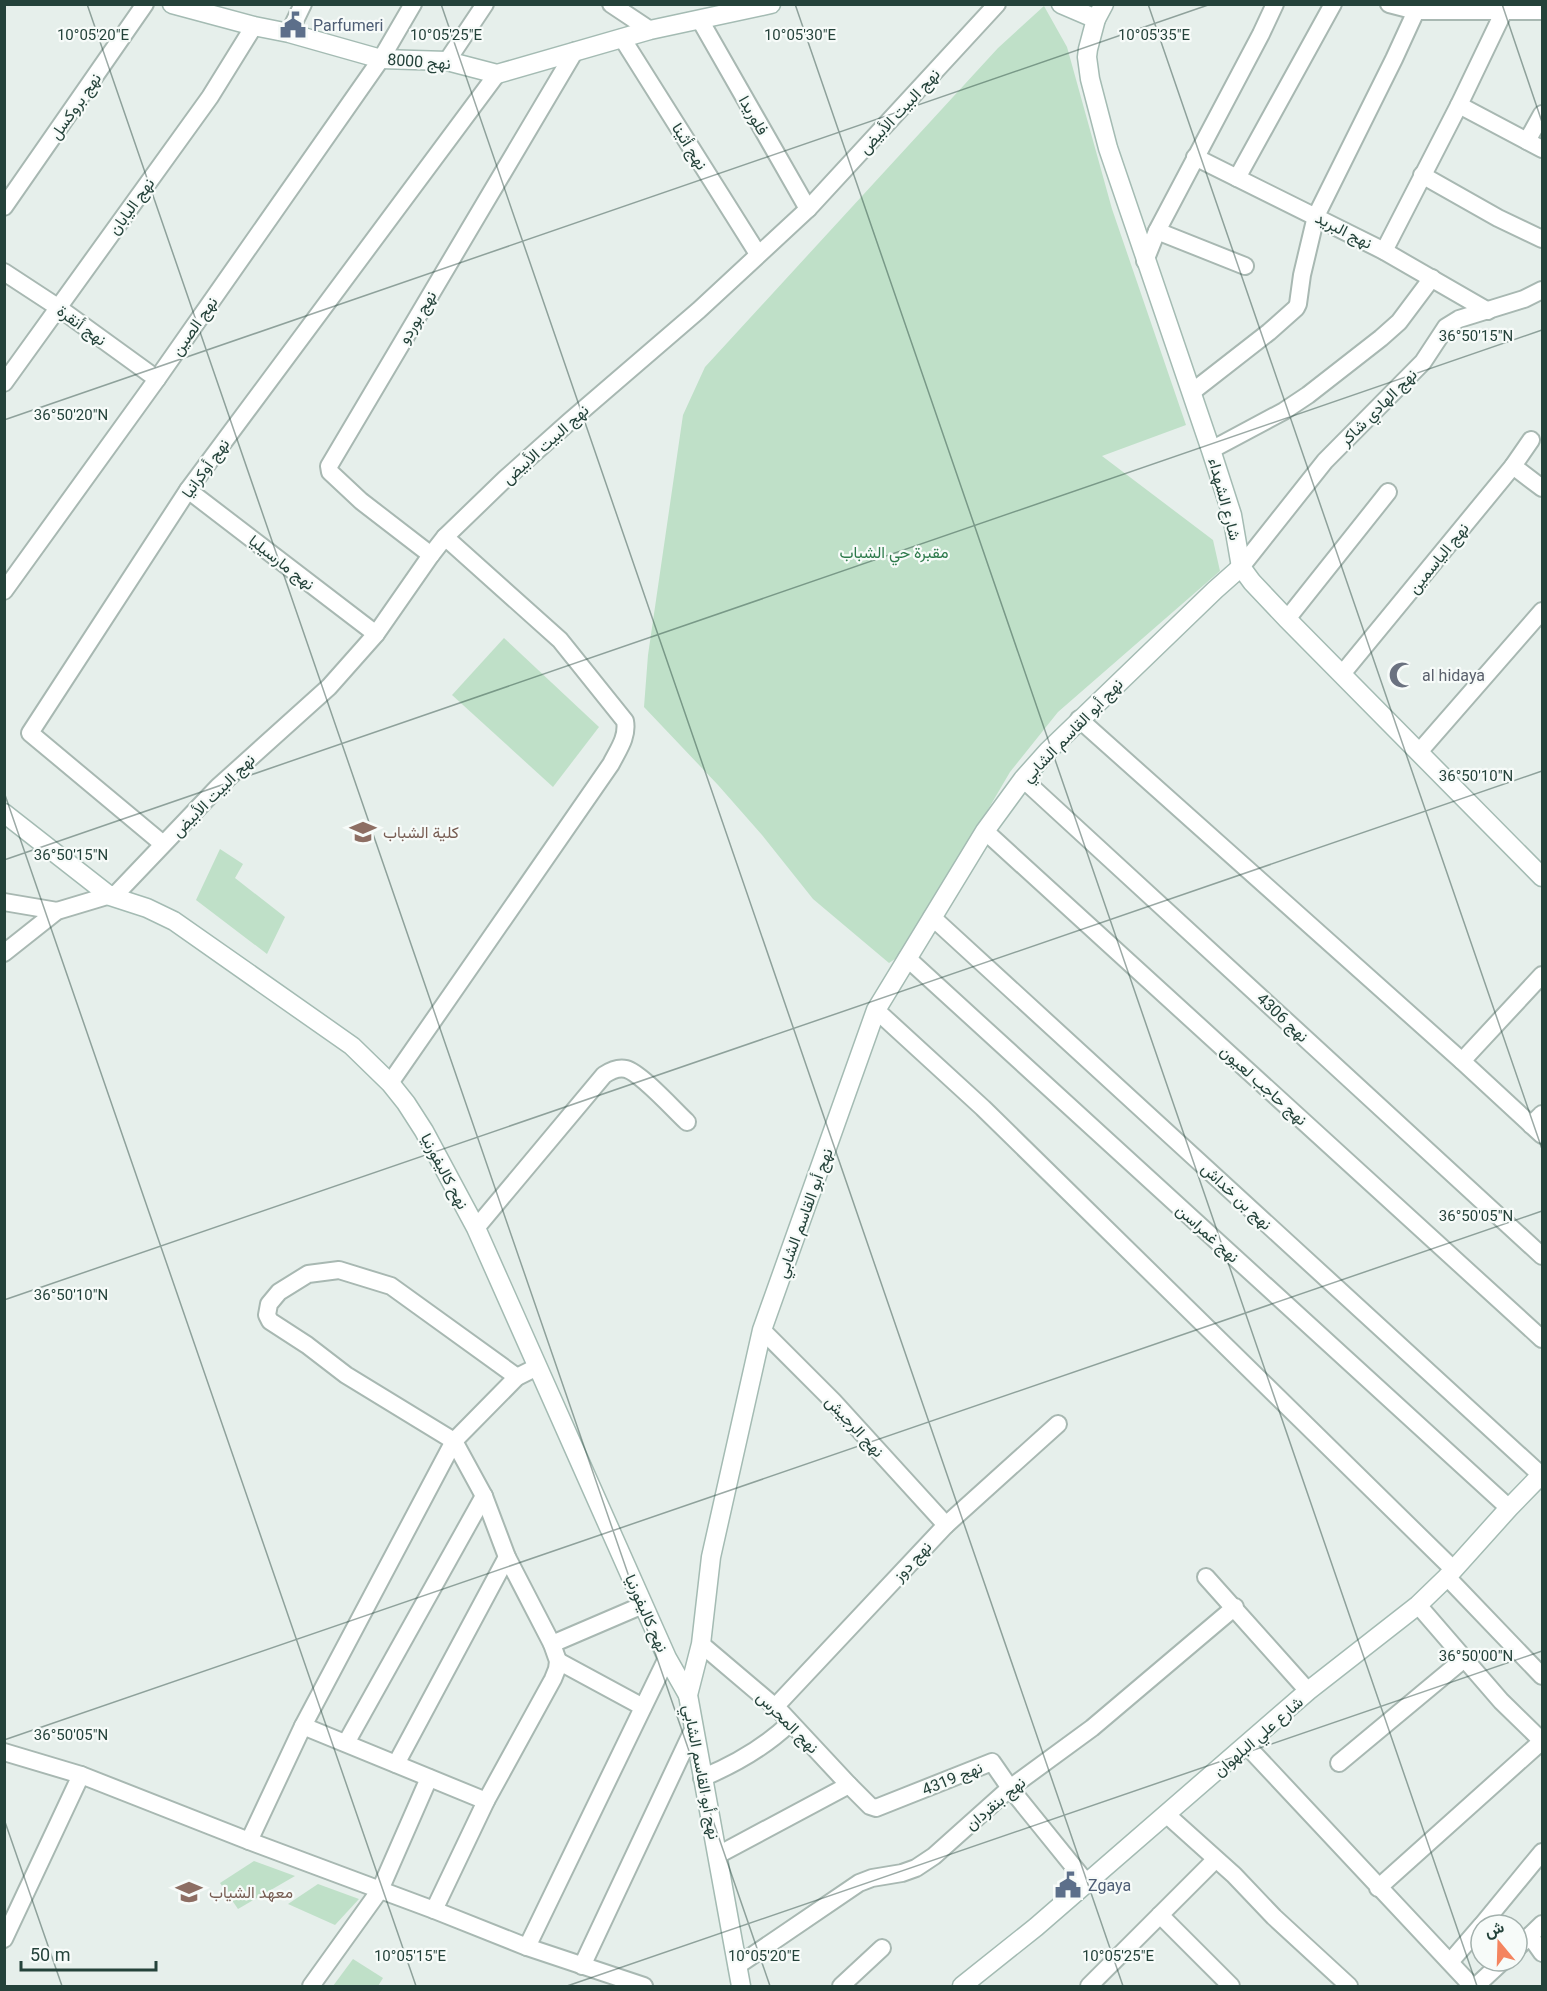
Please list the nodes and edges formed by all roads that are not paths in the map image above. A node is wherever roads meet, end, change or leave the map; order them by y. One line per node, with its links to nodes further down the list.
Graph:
1 (145, 4): 34 (street, نهج بروكسل)
2 (172, 4): 13 (street, نهج 8000)
3 (303, 4): 21 (street)
4 (412, 4): 24 (street, نهج الصين)
5 (485, 4): 25 (street)
6 (611, 4): 20 (street)
7 (771, 4): 18 (street)
8 (997, 4): 36 (street, نهج البيت الأبيض)
9 (1061, 4): 17 (street)
10 (1275, 4): 31 (street)
11 (1333, 4): 33 (street)
12 (1392, 5): 15 (street)
13 (207, 9): 19 (street, نهج 8000)
14 (1504, 9): 15 (street); 16 (street); 27 (street)
15 (1416, 11): 37 (street)
16 (1542, 11)
17 (1100, 12): 42 (street, شارع الشهداء)
18 (700, 20): 20 (street); 36 (street, فلوريدا)
19 (254, 26): 21 (street, نهج 8000); 47 (street, نهج اليابان)
20 (650, 30): 22 (street)
21 (289, 33): 24 (street, نهج 8000)
22 (622, 38): 23 (street); 41 (street, نهج أثينا)
23 (574, 51): 26 (street); 59 (street, نهج بوردو)
24 (381, 59): 25 (street, نهج 8000); 49 (street, نهج الصين)
25 (447, 61): 26 (street, نهج 8000)
26 (497, 74): 56 (street, نهج أوكرانيا)
27 (1459, 105): 29 (street); 32 (street)
28 (1542, 114): 29 (street)
29 (1527, 141): 30 (street)
30 (1542, 149)
31 (1196, 157): 33 (street, نهج البريد); 38 (street)
32 (1422, 176): 39 (street); 40 (street)
33 (1237, 178): 37 (street, نهج البريد)
34 (10, 189): 35 (street, نهج بروكسل)
35 (4, 207)
36 (808, 209): 41 (street, نهج البيت الأبيض)
37 (1316, 216): 40 (street, نهج البريد); 51 (street)
38 (1157, 231): 42 (street); 43 (street)
39 (1542, 239)
40 (1384, 250): 45 (street, نهج البريد)
41 (758, 254): 58 (street, نهج البيت الأبيض)
42 (1145, 261): 51 (street, شارع الشهداء)
43 (1245, 266)
44 (4, 272): 47 (street, نهج أنقرة)
45 (1432, 278): 48 (street, نهج البريد); 53 (street)
46 (1542, 290): 48 (street, نهج الهادي شاكر)
47 (59, 308): 49 (street, نهج أنقرة); 50 (street, نهج اليابان)
48 (1488, 311): 60 (street, نهج الهادي شاكر)
49 (157, 379): 61 (street, نهج الصين)
50 (4, 383)
51 (1192, 392): 53 (street, شارع الشهداء)
52 (1531, 440): 54 (street, نهج الياسمين)
53 (1211, 450): 60 (street, شارع الشهداء)
54 (1513, 466): 55 (street); 65 (street, نهج الياسمين)
55 (1542, 488)
56 (188, 490): 64 (street, نهج مارسيليا); 71 (street, نهج أوكرانيا)
57 (1389, 492): 63 (street)
58 (445, 537): 59 (street, نهج البيت الأبيض); 82 (street)
59 (431, 555): 64 (street, نهج البيت الأبيض)
60 (1241, 567): 63 (street, شارع الشهداء); 66 (street, نهج أبو القاسم الشابي)
61 (4, 591)
62 (1542, 611): 67 (street)
63 (1287, 619): 65 (street, شارع الشهداء)
64 (376, 634): 71 (street, نهج البيت الأبيض)
65 (1342, 674): 67 (street, شارع الشهداء)
66 (1079, 719): 68 (street, نهج أبو القاسم الشابي); 81 (street)
67 (1419, 752): 72 (street, شارع الشهداء)
68 (1023, 779): 70 (street, نهج أبو القاسم الشابي); 86 (street, نهج 4306)
69 (4, 813): 73 (street, نهح كاليفورنيا)
70 (985, 831): 76 (street, نهج أبو القاسم الشابي); 88 (street, نهج حاجب لعيون)
71 (163, 844): 73 (street, نهج البيت الأبيض)
72 (1542, 877)
73 (110, 896): 75 (street); 82 (street, نهح كاليفورنيا)
74 (4, 902): 75 (street)
75 (57, 911): 77 (street)
76 (933, 917): 78 (street, نهج أبو القاسم الشابي); 93 (street, نهج بن خداش)
77 (4, 953)
78 (907, 958): 80 (street, نهج أبو القاسم الشابي); 95 (street, نهج غمراسن)
79 (1542, 975): 81 (street)
80 (876, 1010): 87 (street, نهج أبو القاسم الشابي); 98 (street)
81 (1462, 1060): 84 (street)
82 (390, 1083): 85 (street, نهح كاليفورنيا)
83 (687, 1122): 85 (street)
84 (1539, 1125)
85 (476, 1228): 89 (street, نهح كاليفورنيا)
86 (1542, 1256)
87 (762, 1330): 96 (street, نهج الرجيش); 104 (street, نهج أبو القاسم الشابي)
88 (1542, 1340)
89 (537, 1367): 90 (street); 100 (street, نهح كاليفورنيا)
90 (517, 1377): 92 (street); 92 (street)
91 (1058, 1424): 96 (street, نهج دوز)
92 (454, 1441): 94 (street); 114 (street)
93 (1542, 1475): 95 (street, شارع علي البلهوان)
94 (484, 1496): 97 (street); 117 (street)
95 (1509, 1508): 98 (street, شارع علي البلهوان)
96 (946, 1525): 112 (street, نهج دوز)
97 (507, 1557): 103 (street); 121 (street)
98 (1450, 1573): 101 (street, شارع علي البلهوان); 108 (street)
99 (1206, 1576): 102 (street)
100 (643, 1605): 103 (street); 105 (street, نهح كاليفورنيا)
101 (1418, 1605): 106 (street); 109 (street, شارع علي البلهوان)
102 (1234, 1607): 109 (street); 126 (street, نهج بنقردان)
103 (552, 1644): 107 (street)
104 (701, 1644): 110 (street, نهج أبو القاسم الشابي); 112 (street, نهج المحرس)
105 (667, 1658): 110 (street, نهح كاليفورنيا); 111 (street)
106 (1464, 1659): 116 (street); 120 (street)
107 (558, 1660): 111 (street); 127 (street)
108 (1542, 1676)
109 (1308, 1691): 118 (street, شارع علي البلهوان)
110 (688, 1695): 115 (street, نهج أبو القاسم الشابي)
111 (643, 1707): 144 (street)
112 (775, 1707): 113 (street, نهج المحرس)
113 (790, 1723): 124 (street); 125 (street, نهج المحرس)
114 (303, 1726): 117 (street); 130 (street)
115 (693, 1730): 124 (street, نهج أبو القاسم الشابي); 148 (street)
116 (1542, 1741): 135 (street)
117 (346, 1743): 121 (street)
118 (1247, 1746): 129 (street, شارع علي البلهوان); 135 (street)
119 (4, 1752): 122 (street)
120 (1339, 1763)
121 (396, 1764): 123 (street)
122 (81, 1775): 130 (street); 143 (street)
123 (429, 1778): 127 (street); 136 (street)
124 (702, 1778): 132 (street, نهج أبو القاسم الشابي)
125 (849, 1785): 128 (street, نهج المحرس); 132 (street)
126 (1010, 1788): 128 (street, نهج 4319); 134 (street, نهج 4319); 149 (street, نهج بنقردان)
127 (486, 1801): 137 (street)
128 (870, 1806)
129 (1166, 1814): 133 (street); 134 (street, شارع علي البلهوان)
130 (249, 1841): 136 (street)
131 (1542, 1852): 138 (street)
132 (718, 1855): 149 (street, نهج أبو القاسم الشابي)
133 (1215, 1860): 139 (street); 159 (street)
134 (1086, 1882): 157 (street, شارع علي البلهوان)
135 (1378, 1888): 147 (street)
136 (380, 1890): 137 (street); 153 (street)
137 (434, 1910): 144 (street)
138 (1491, 1913)
139 (1160, 1915): 152 (street); 158 (street)
140 (1542, 1924): 141 (street)
141 (1530, 1936): 146 (street)
142 (1469, 1939): 147 (street)
143 (4, 1940)
144 (527, 1947): 148 (street)
145 (882, 1948): 156 (street)
146 (1542, 1953)
147 (1450, 1962): 151 (street)
148 (582, 1966): 150 (street)
149 (737, 1966): 155 (street, نهج أبو القاسم الشابي)
150 (619, 1982): 154 (street)
151 (1482, 1984)
152 (1093, 1985)
153 (311, 1986)
154 (644, 1986)
155 (741, 1986)
156 (841, 1986)
157 (962, 1986)
158 (1231, 1986)
159 (1349, 1986)

